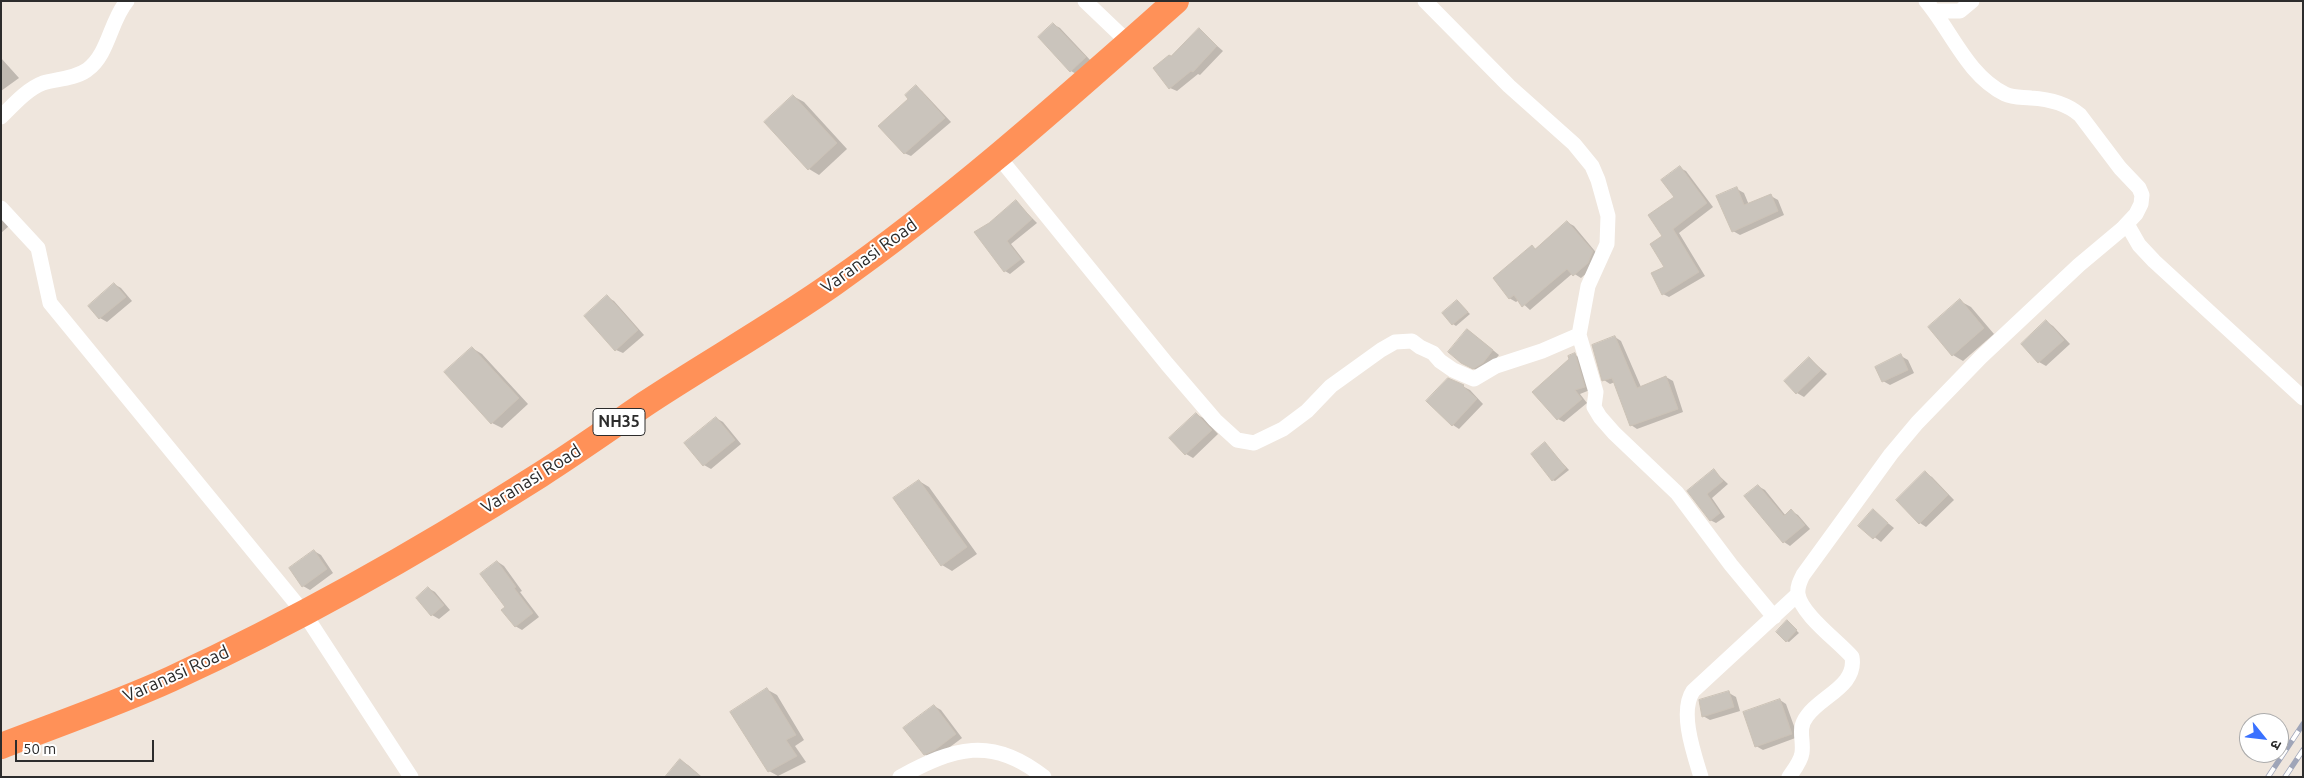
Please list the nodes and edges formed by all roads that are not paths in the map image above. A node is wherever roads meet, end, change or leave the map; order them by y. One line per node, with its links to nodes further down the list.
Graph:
1 (127, 1): 8 (street)
2 (1085, 1): 7 (street)
3 (1176, 1): 7 (highway, Varanasi Road / NH35)
4 (1425, 1): 12 (street)
5 (1972, 1): 6 (street)
6 (1930, 6): 11 (street)
7 (1129, 43): 9 (highway, Varanasi Road / NH35)
8 (1, 117)
9 (998, 156): 12 (street); 15 (highway, Varanasi Road / NH35)
10 (1, 208): 15 (street)
11 (2127, 224): 13 (street); 14 (street)
12 (1579, 335): 16 (street)
13 (2303, 398)
14 (1798, 594): 16 (street); 22 (street)
15 (304, 613): 17 (highway, Varanasi Road / NH35); 18 (street)
16 (1774, 616): 21 (street)
17 (1, 746)
18 (411, 777)
19 (900, 777): 20 (street)
20 (1044, 777)
21 (1701, 777)
22 (1789, 777)

